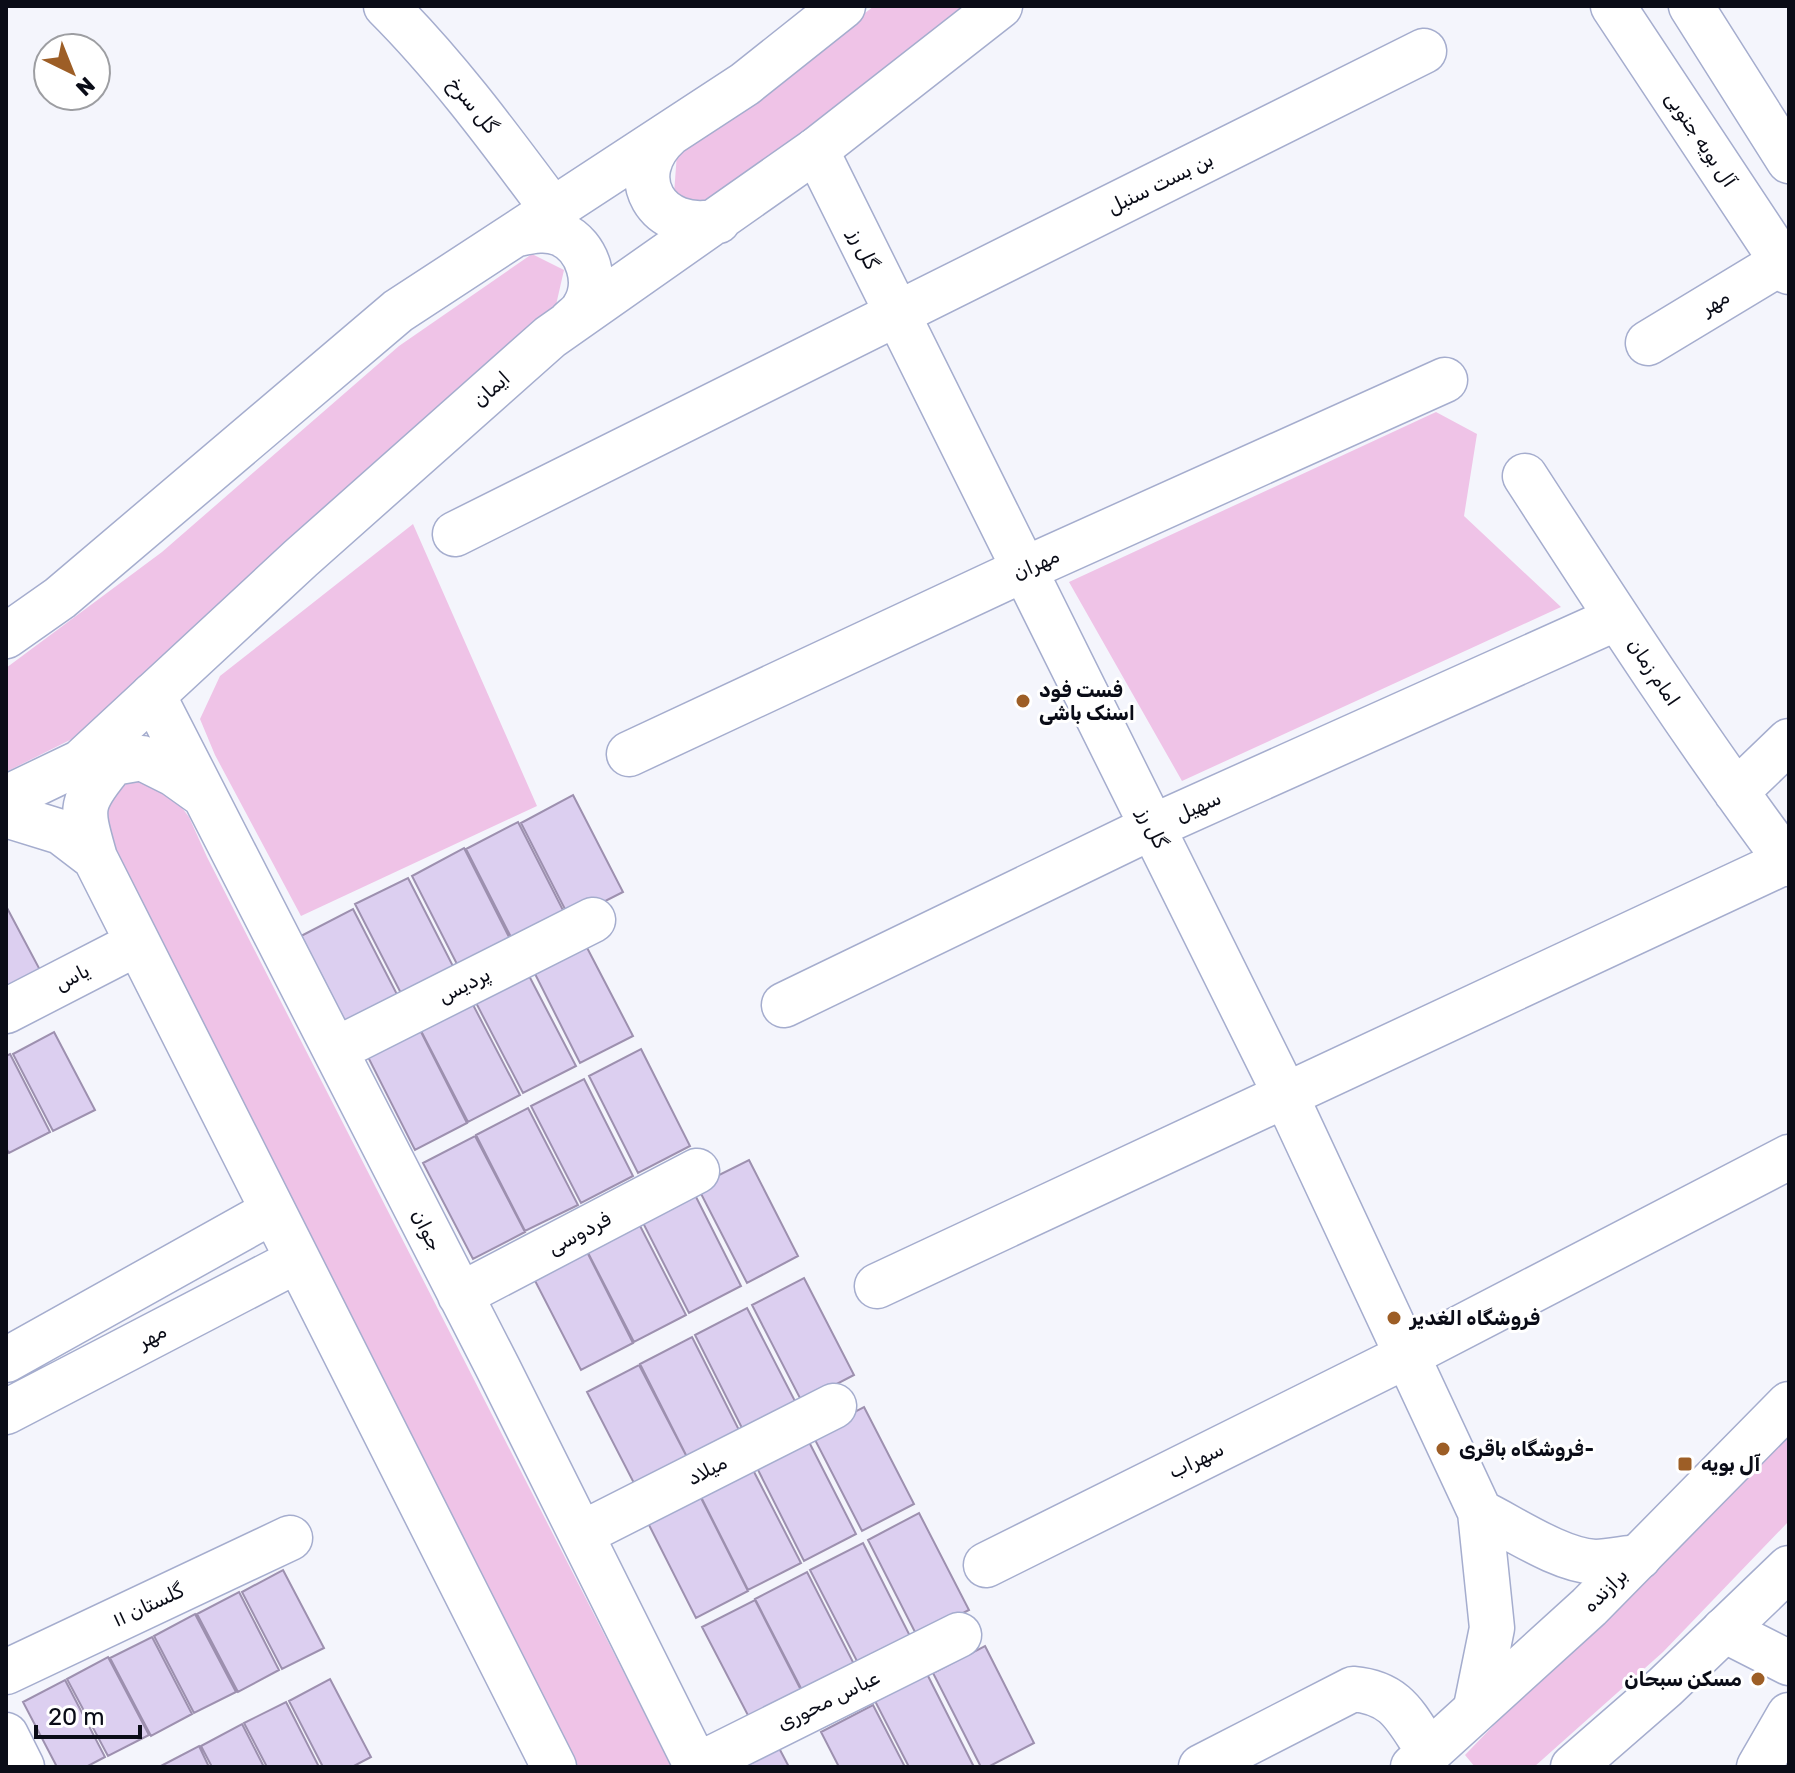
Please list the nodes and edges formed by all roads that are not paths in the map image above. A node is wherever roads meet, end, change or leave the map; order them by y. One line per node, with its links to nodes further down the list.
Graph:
1 (843, 6): 7 (street)
2 (1000, 6): 8 (street, ایمان)
3 (1613, 6): 12 (street, آل بویه جنوبی)
4 (1691, 6): 9 (street)
5 (413, 15): 11 (street, گل سرخ)
6 (1424, 51): 13 (street, بن بست سنبل)
7 (671, 133): 10 (street); 11 (street)
8 (816, 150): 10 (street, ایمان); 13 (street, گل رز)
9 (1788, 158)
10 (718, 221): 14 (street, ایمان)
11 (535, 222): 14 (street); 21 (street)
12 (1786, 267): 15 (street, مهر)
13 (896, 314): 18 (street, بن بست سنبل); 19 (street, گل رز)
14 (568, 324): 22 (street, ایمان)
15 (1648, 343)
16 (1445, 380): 19 (street, مهران)
17 (1525, 476): 20 (street, امام زمان)
18 (455, 534)
19 (1025, 569): 24 (street, مهران); 29 (street, گل رز)
20 (1617, 618): 25 (street, امام زمان); 29 (street, سهیل)
21 (6, 636)
22 (153, 695): 26 (street, جوان); 27 (street, ایمان)
23 (1789, 741): 25 (street)
24 (629, 754)
25 (1736, 792): 31 (street, امام زمان)
26 (204, 795): 30 (street); 36 (street, جوان)
27 (6, 798)
28 (6, 815): 30 (street)
29 (1152, 827): 34 (street, سهیل); 37 (street, گل رز)
30 (95, 858): 33 (street)
31 (1788, 862): 37 (street)
32 (593, 920): 36 (street, پردیس)
33 (138, 943): 35 (street, یاس); 40 (street)
34 (784, 1005)
35 (6, 1011)
36 (335, 1050): 43 (street, جوان)
37 (1285, 1094): 42 (street); 44 (street, گل رز)
38 (1789, 1157): 44 (street, سهراب)
39 (697, 1171): 43 (street, فردوسی)
40 (273, 1211): 41 (street); 45 (street)
41 (298, 1260): 48 (street, مهر); 65 (street)
42 (877, 1286)
43 (460, 1295): 50 (street, جوان)
44 (1406, 1356): 49 (street, گل رز); 53 (street, سهراب)
45 (6, 1360)
46 (1789, 1404): 52 (street, برازنده)
47 (834, 1406): 50 (street, میلاد)
48 (6, 1412)
49 (1480, 1512): 52 (street); 59 (street, گل رز)
50 (581, 1534): 63 (street, جوان)
51 (290, 1538): 58 (street, گلستان ۱۱)
52 (1639, 1557): 59 (street, برازنده)
53 (986, 1565)
54 (1789, 1568): 55 (street)
55 (1724, 1630): 57 (street); 67 (street)
56 (959, 1635): 63 (street, عباس محوری)
57 (1789, 1663)
58 (6, 1672)
59 (1476, 1707): 62 (street, برازنده)
60 (1789, 1715): 68 (street)
61 (6, 1735): 64 (street)
62 (1432, 1756): 66 (street)
63 (697, 1766)
64 (22, 1767)
65 (554, 1767)
66 (1201, 1767)
67 (1573, 1767)
68 (1759, 1767)

